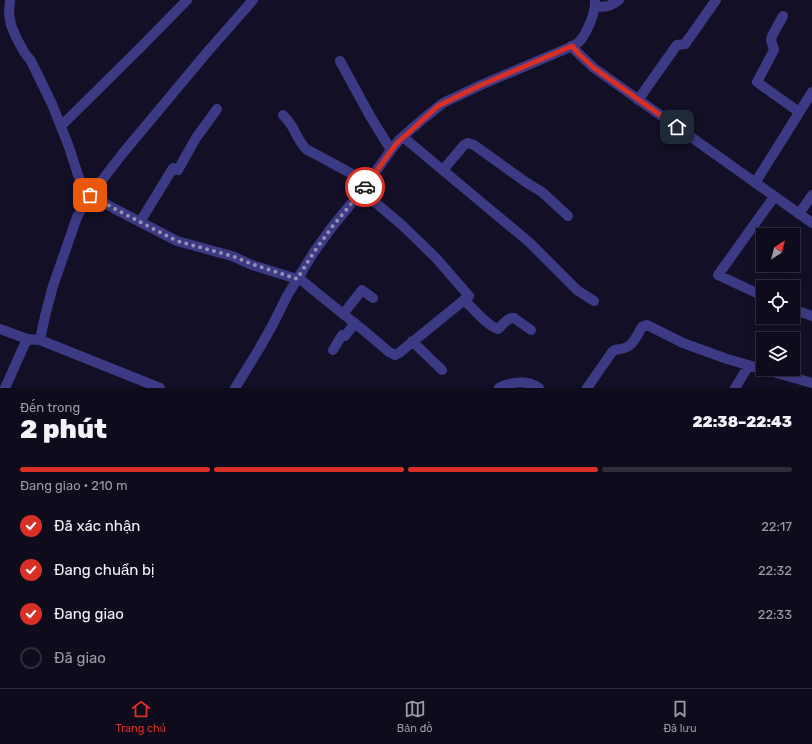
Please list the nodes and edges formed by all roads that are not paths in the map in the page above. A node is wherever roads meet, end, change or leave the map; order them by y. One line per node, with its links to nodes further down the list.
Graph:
1 (10, 0): 15 (street)
2 (187, 0): 15 (street)
3 (253, 0): 21 (street)
4 (619, 0): 6 (street)
5 (716, 0): 11 (street)
6 (595, 3): 8 (street)
7 (782, 16): 13 (street)
8 (572, 46): 11 (street); 16 (street)
9 (340, 61): 17 (street)
10 (812, 92): 13 (street)
11 (638, 100): 19 (street)
12 (217, 109): 26 (street)
13 (799, 112): 19 (street)
14 (283, 115): 20 (street)
15 (61, 126): 21 (street)
16 (403, 137): 17 (street); 18 (street)
17 (391, 150): 20 (street)
18 (443, 170): 25 (street); 32 (street)
19 (755, 183): 23 (street)
20 (364, 188): 28 (street); 31 (street)
21 (90, 195): 26 (street); 40 (street)
22 (812, 195): 24 (street)
23 (774, 196): 24 (street); 29 (street)
24 (799, 214): 27 (street)
25 (568, 216)
26 (140, 222): 28 (street)
27 (812, 223)
28 (298, 278): 34 (street); 48 (street)
29 (756, 293)
30 (373, 298): 34 (street)
31 (464, 300): 38 (street); 41 (street)
32 (594, 301)
33 (800, 312): 35 (street)
34 (343, 314): 36 (street)
35 (812, 316)
36 (355, 323): 41 (street); 42 (street)
37 (0, 329): 39 (street)
38 (531, 330)
39 (27, 339): 40 (street); 46 (street)
40 (40, 340): 47 (street)
41 (412, 341): 44 (street)
42 (333, 350)
43 (749, 365): 45 (street); 51 (street); 52 (street)
44 (442, 370)
45 (812, 383)
46 (5, 388)
47 (160, 388)
48 (235, 388)
49 (499, 388): 50 (street)
50 (539, 388)
51 (586, 388)
52 (735, 388)

